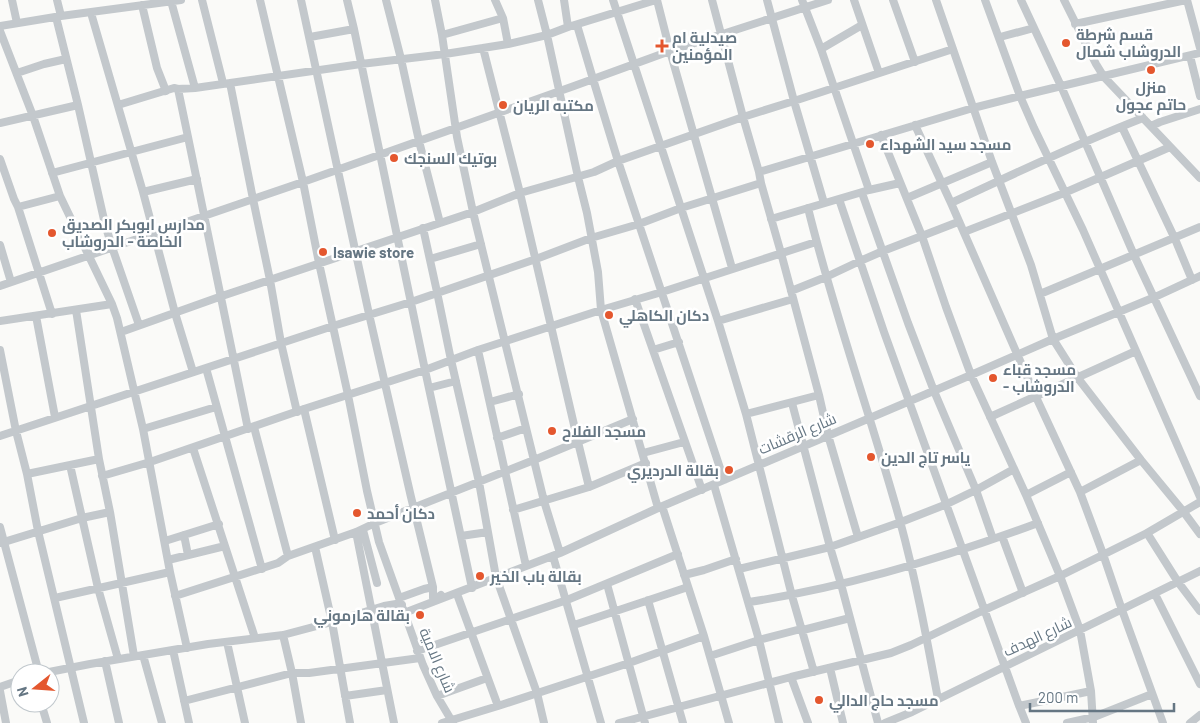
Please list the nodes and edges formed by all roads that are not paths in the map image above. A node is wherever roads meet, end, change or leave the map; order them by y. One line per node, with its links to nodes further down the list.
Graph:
1 (12, 0): 33 (street)
2 (57, 0): 30 (street)
3 (177, 0): 27 (street); 69 (street)
4 (202, 0): 67 (street)
5 (260, 0): 64 (street, شارع الامية)
6 (302, 0): 45 (street)
7 (347, 0): 40 (street)
8 (386, 0): 57 (street)
9 (435, 0): 43 (street)
10 (495, 0): 31 (street)
11 (538, 0): 44 (street)
12 (564, 0): 38 (street)
13 (613, 0): 28 (street)
14 (656, 0): 28 (street); 52 (street)
15 (712, 0): 42 (street)
16 (767, 0): 32 (street)
17 (828, 0): 26 (street)
18 (854, 0): 36 (street)
19 (893, 0): 58 (street)
20 (936, 0): 51 (street)
21 (985, 0): 46 (street)
22 (1021, 0): 39 (street)
23 (1064, 0): 34 (street)
24 (1186, 0): 34 (street); 49 (street)
25 (132, 3): 27 (street); 29 (street)
26 (803, 4): 32 (street); 50 (street)
27 (142, 5): 72 (street)
28 (617, 12): 35 (street); 59 (street)
29 (92, 13): 30 (street); 78 (street)
30 (59, 16): 33 (street); 56 (street)
31 (503, 18): 43 (street); 47 (street)
32 (772, 18): 42 (street); 76 (street)
33 (18, 22): 37 (street)
34 (1075, 24): 65 (street)
35 (578, 25): 38 (street); 66 (street)
36 (862, 25): 50 (street); 63 (street)
37 (0, 26)
38 (568, 27): 44 (street)
39 (1034, 28): 46 (street); 68 (street)
40 (354, 29): 45 (street); 60 (street)
41 (0, 31): 62 (street)
42 (722, 34): 52 (street); 83 (street)
43 (442, 35): 54 (street)
44 (546, 35): 47 (street); 73 (street)
45 (310, 37): 61 (street)
46 (1000, 37): 74 (street)
47 (508, 44): 48 (street)
48 (483, 48): 54 (street); 81 (street)
49 (1200, 48)
50 (820, 49): 70 (street)
51 (953, 49): 58 (street); 79 (street)
52 (670, 51): 59 (street); 90 (street)
53 (1200, 53): 55 (street)
54 (445, 54): 57 (street); 89 (street)
55 (1190, 56): 65 (street); 75 (street)
56 (66, 59): 62 (street); 77 (street)
57 (401, 59): 60 (street); 93 (street)
58 (914, 62): 63 (street)
59 (633, 63): 66 (street); 96 (street)
60 (361, 64): 61 (street); 99 (street)
61 (317, 71): 64 (street); 107 (street)
62 (17, 73): 82 (street)
63 (879, 73): 70 (street)
64 (278, 77): 67 (street); 116 (street, شارع الامية)
65 (1104, 77): 68 (street); 84 (street)
66 (593, 79): 73 (street); 103 (street)
67 (226, 83): 69 (street); 127 (street)
68 (1061, 86): 74 (street); 94 (street)
69 (195, 88): 71 (street)
70 (834, 88): 76 (street); 95 (street)
71 (178, 90): 72 (street); 92 (street)
72 (166, 91): 78 (street)
73 (558, 91): 81 (street); 111 (street)
74 (1020, 96): 79 (street); 101 (street)
75 (1200, 96)
76 (794, 101): 83 (street); 100 (street)
77 (78, 105): 82 (street); 105 (street)
78 (118, 105): 98 (street)
79 (973, 108): 86 (street); 106 (street)
80 (1200, 109): 87 (street)
81 (499, 112): 89 (street); 122 (street)
82 (33, 116): 85 (street); 109 (street)
83 (743, 117): 90 (street); 108 (street)
84 (1144, 118): 87 (street); 88 (street)
85 (0, 123)
86 (915, 125): 91 (street); 119 (street)
87 (1151, 126): 97 (street)
88 (1122, 127): 94 (street); 104 (street)
89 (456, 128): 93 (street); 134 (street)
90 (694, 134): 96 (street); 125 (street)
91 (880, 135): 95 (street); 118 (street)
92 (188, 136): 98 (street); 113 (street)
93 (419, 141): 99 (street); 139 (street)
94 (1086, 142): 101 (street); 112 (street)
95 (852, 144): 100 (street); 120 (street)
96 (660, 146): 103 (street); 132 (street)
97 (1170, 147): 104 (street); 110 (street)
98 (131, 151): 105 (street); 121 (street)
99 (380, 155): 107 (street); 146 (street)
100 (810, 156): 108 (street); 129 (street)
101 (1048, 158): 114 (street); 123 (street)
102 (0, 159): 115 (street)
103 (618, 161): 111 (street); 140 (street)
104 (1138, 161): 112 (street); 148 (street)
105 (91, 162): 109 (street); 152 (street)
106 (992, 162): 114 (street); 119 (street)
107 (338, 169): 116 (street); 153 (street)
108 (759, 172): 117 (street)
109 (52, 173): 124 (street)
110 (1199, 174)
111 (578, 177): 122 (street); 147 (street)
112 (1102, 177): 123 (street); 156 (street)
113 (197, 179): 121 (street); 136 (street)
114 (1000, 181): 130 (street); 135 (street)
115 (4, 182): 131 (street)
116 (303, 182): 127 (street); 161 (street, شارع الامية)
117 (761, 183): 125 (street); 137 (street)
118 (900, 184): 120 (street); 126 (street)
119 (942, 184): 126 (street); 130 (street)
120 (866, 191): 128 (street); 154 (street)
121 (143, 192): 144 (street)
122 (520, 193): 134 (street); 158 (street)
123 (1064, 193): 135 (street); 163 (street)
124 (60, 196): 131 (street); 157 (street)
125 (712, 198): 132 (street); 162 (street)
126 (907, 198): 145 (street)
127 (253, 199): 136 (street); 169 (street)
128 (839, 199): 129 (street); 160 (street)
129 (824, 203): 133 (street)
130 (951, 203): 138 (street)
131 (18, 207): 164 (street)
132 (681, 208): 140 (street); 167 (street)
133 (808, 208): 137 (street); 149 (street)
134 (473, 212): 139 (street); 150 (street)
135 (1012, 214): 143 (street); 175 (street)
136 (204, 215): 144 (street); 177 (street)
137 (771, 219): 155 (street)
138 (958, 222): 143 (street); 145 (street)
139 (440, 223): 142 (street)
140 (639, 224): 147 (street); 174 (street)
141 (1200, 227): 148 (street)
142 (423, 228): 146 (street); 159 (street)
143 (964, 232): 203 (street)
144 (154, 233): 152 (street); 185 (street)
145 (922, 236): 154 (street); 209 (street)
146 (397, 237): 153 (street); 180 (street)
147 (591, 238): 158 (street); 183 (street)
148 (1175, 238): 156 (street); 170 (street)
149 (816, 242): 155 (street); 168 (street)
150 (480, 244): 159 (street); 165 (street)
151 (0, 246): 171 (street)
152 (112, 247): 157 (street); 191 (street)
153 (356, 251): 161 (street); 187 (street)
154 (882, 251): 160 (street); 214 (street)
155 (781, 252): 162 (street); 176 (street)
156 (1134, 255): 163 (street); 178 (street)
157 (88, 256): 164 (street); 181 (street)
158 (536, 258): 165 (street); 193 (street)
159 (430, 259): 173 (street)
160 (860, 261): 168 (street); 221 (street)
161 (319, 263): 169 (street); 192 (street, شارع الامية)
162 (732, 268): 167 (street)
163 (1099, 270): 175 (street); 184 (street)
164 (40, 272): 171 (street); 186 (street)
165 (488, 275): 173 (street); 196 (street)
166 (1200, 276): 170 (street, شارع الرقشات)
167 (703, 278): 174 (street); 190 (street)
168 (826, 278): 176 (street); 229 (street)
169 (270, 280): 177 (street); 198 (street)
170 (1192, 280): 178 (street, شارع الرقشات)
171 (11, 282): 172 (street)
172 (0, 286)
173 (438, 292): 180 (street); 205 (street)
174 (662, 292): 179 (street); 197 (street)
175 (1040, 294): 195 (street)
176 (792, 295): 190 (street); 218 (street)
177 (222, 296): 185 (street); 204 (street)
178 (1155, 297): 184 (street, شارع الرقشات); 219 (street)
179 (635, 300): 183 (street); 201 (street)
180 (411, 302): 187 (street); 207 (street)
181 (112, 304): 182 (street); 194 (street)
182 (76, 310): 186 (street); 224 (street)
183 (601, 310): 193 (street); 231 (street)
184 (1118, 312): 195 (street, شارع الرقشات); 202 (street)
185 (175, 313): 191 (street); 208 (street)
186 (52, 314): 188 (street)
187 (370, 314): 192 (street); 212 (street)
188 (36, 316): 189 (street); 228 (street)
189 (1, 318)
190 (718, 321): 227 (street)
191 (139, 325): 194 (street)
192 (333, 326): 198 (street); 217 (street, شارع الامية)
193 (552, 326): 196 (street); 240 (street)
194 (121, 332): 215 (street)
195 (1053, 339): 203 (street, شارع الرقشات); 210 (street)
196 (505, 342): 200 (street); 216 (street)
197 (678, 342): 201 (street); 257 (street)
198 (281, 343): 204 (street); 226 (street)
199 (0, 350): 235 (street)
200 (478, 350): 205 (street); 222 (street)
201 (652, 350): 241 (street)
202 (1136, 351): 210 (street); 266 (street)
203 (1017, 354): 209 (street, شارع الرقشات); 220 (street)
204 (234, 359): 206 (street); 232 (street)
205 (450, 360): 207 (street); 211 (street)
206 (206, 368): 208 (street); 225 (street)
207 (425, 370): 212 (street); 213 (street)
208 (193, 372): 215 (street)
209 (971, 375): 214 (street, شارع الرقشات); 230 (street)
210 (1077, 378): 220 (street); 247 (street)
211 (456, 381): 213 (street); 258 (street)
212 (385, 383): 217 (street); 271 (street)
213 (429, 388): 264 (street)
214 (934, 391): 221 (street, شارع الرقشات); 262 (street)
215 (135, 392): 224 (street); 234 (street)
216 (519, 394): 222 (street); 233 (street)
217 (348, 395): 226 (street); 277 (street, شارع الامية)
218 (819, 395): 223 (street); 236 (street)
219 (1200, 396)
220 (1036, 397): 230 (street); 254 (street)
221 (910, 401): 229 (street, شارع الرقشات); 269 (street)
222 (490, 402): 239 (street)
223 (792, 403): 227 (street); 242 (street)
224 (91, 406): 228 (street); 245 (street)
225 (216, 407): 234 (street); 238 (street)
226 (301, 410): 232 (street); 291 (street)
227 (746, 414): 251 (street)
228 (55, 417): 235 (street)
229 (870, 417): 236 (street, شارع الرقشات); 276 (street)
230 (990, 417): 252 (street)
231 (633, 419): 240 (street); 244 (street)
232 (251, 428): 238 (street); 304 (street)
233 (526, 428): 239 (street); 246 (street)
234 (143, 429): 248 (street)
235 (16, 431): 237 (street); 255 (street)
236 (828, 435): 242 (street, شارع الرقشات); 289 (street)
237 (0, 436)
238 (225, 437): 243 (street); 310 (street)
239 (497, 438): 253 (street)
240 (578, 442): 246 (street); 260 (street)
241 (684, 442): 244 (street); 261 (street)
242 (804, 445): 251 (street, شارع الرقشات); 298 (street)
243 (193, 448): 248 (street); 278 (street)
244 (643, 453): 249 (street)
245 (99, 459): 250 (street); 256 (street)
246 (534, 460): 253 (street); 267 (street)
247 (1142, 460): 263 (street); 273 (street)
248 (150, 462): 256 (street); 292 (street)
249 (646, 463): 260 (street); 270 (street)
250 (70, 465): 255 (street); 275 (street)
251 (758, 465): 257 (street, شارع الرقشات); 306 (street)
252 (1014, 469): 262 (street); 265 (street)
253 (504, 472): 258 (street); 272 (street)
254 (1071, 472): 263 (street); 265 (street)
255 (27, 474): 281 (street)
256 (102, 476): 274 (street)
257 (724, 480): 259 (street, شارع الرقشات)
258 (479, 482): 264 (street); 283 (street)
259 (714, 485): 261 (street, شارع الرقشات); 305 (street)
260 (590, 487): 267 (street)
261 (702, 490): 270 (street, شارع الرقشات)
262 (976, 490): 269 (street); 290 (street)
263 (1080, 492): 302 (street)
264 (452, 493): 271 (street); 287 (street)
265 (1026, 495): 279 (street)
266 (1200, 497)
267 (544, 501): 272 (street); 300 (street)
268 (1200, 502): 273 (street)
269 (947, 504): 276 (street); 299 (street)
270 (660, 507): 300 (street, شارع الرقشات); 301 (street)
271 (414, 508): 277 (street); 326 (street)
272 (513, 510): 308 (street)
273 (1183, 511): 284 (street); 285 (street)
274 (110, 512): 275 (street); 320 (street)
275 (82, 518): 281 (street); 328 (street)
276 (901, 522): 289 (street); 309 (street)
277 (375, 523): 282 (street); 294 (street, شارع الامية)
278 (219, 524): 286 (street); 295 (street)
279 (1038, 524): 288 (street); 316 (street)
280 (0, 527): 293 (street)
281 (38, 531): 293 (street); 334 (street)
282 (359, 531): 291 (street); 297 (street); 324 (street)
283 (488, 532): 287 (street); 318 (street)
284 (1147, 533): 302 (street); 319 (street)
285 (1200, 534)
286 (184, 535): 292 (street); 303 (street)
287 (461, 536): 325 (street)
288 (1002, 536): 290 (street); 329 (street)
289 (858, 537): 298 (street)
290 (994, 539): 299 (street)
291 (335, 540): 296 (street)
292 (164, 541): 307 (street)
293 (2, 542): 368 (street)
294 (380, 542): 297 (street); 315 (street, شارع الامية)
295 (225, 546): 303 (street); 317 (street)
296 (315, 547): 304 (street); 347 (street)
297 (368, 547): 321 (street)
298 (830, 547): 306 (street); 323 (street)
299 (963, 550): 309 (street); 340 (street)
300 (557, 554): 308 (street, شارع الرقشات); 335 (street)
301 (678, 554): 314 (street); 322 (street)
302 (1103, 554): 316 (street); 341 (street)
303 (188, 556): 307 (street)
304 (288, 556): 310 (street)
305 (736, 559): 311 (street); 314 (street)
306 (783, 559): 311 (street); 333 (street)
307 (168, 560): 313 (street)
308 (526, 566): 318 (street, شارع الرقشات)
309 (911, 566): 323 (street); 355 (street)
310 (262, 569): 317 (street)
311 (740, 569): 338 (street)
312 (1200, 571): 319 (street, شارع الهدف)
313 (170, 572): 320 (street); 332 (street)
314 (684, 575): 327 (street)
315 (392, 576): 321 (street); 337 (street, شارع الامية)
316 (1060, 576): 329 (street); 350 (street)
317 (236, 577): 332 (street); 354 (street)
318 (496, 578): 325 (street, شارع الرقشات); 346 (street)
319 (1178, 582): 331 (street, شارع الهدف); 342 (street)
320 (121, 583): 328 (street); 363 (street)
321 (377, 583): 324 (street)
322 (607, 584): 335 (street); 343 (street)
323 (841, 584): 333 (street); 345 (street)
324 (367, 586): 339 (street)
325 (471, 586): 326 (street); 330 (street, شارع الرقشات)
326 (433, 587): 337 (street)
327 (688, 587): 336 (street); 353 (street)
328 (98, 588): 334 (street); 365 (street)
329 (1023, 593): 340 (street)
330 (457, 594): 344 (street, شارع الرقشات); 351 (street)
331 (1155, 594): 341 (street, شارع الهدف); 382 (street)
332 (175, 596): 358 (street)
333 (792, 596): 338 (street); 349 (street)
334 (55, 598): 372 (street)
335 (567, 600): 346 (street); 348 (street)
336 (648, 600): 343 (street); 360 (street)
337 (400, 601): 339 (street); 344 (street, شارع الامية)
338 (749, 602): 356 (street)
339 (371, 610): 347 (street); 370 (street)
340 (984, 610): 355 (street); 371 (street)
341 (1122, 610): 350 (street, شارع الهدف); 388 (street)
342 (1200, 611)
343 (614, 612): 348 (street); 369 (street)
344 (404, 614): 361 (street, شارع الامية)
345 (850, 618): 349 (street); 367 (street)
346 (511, 619): 351 (street); 387 (street)
347 (332, 622): 352 (street); 374 (street)
348 (574, 625): 378 (street)
349 (803, 630): 356 (street); 377 (street)
350 (1080, 630): 371 (street, شارع الهدف); 386 (street)
351 (470, 633): 361 (street); 380 (street)
352 (283, 636): 354 (street); 376 (street)
353 (704, 636): 360 (street); 364 (street)
354 (255, 638): 357 (street)
355 (926, 638): 367 (street); 392 (street)
356 (759, 640): 364 (street); 381 (street)
357 (227, 642): 358 (street); 383 (street)
358 (187, 648): 359 (street)
359 (173, 650): 362 (street); 393 (street)
360 (662, 651): 369 (street); 396 (street)
361 (418, 654): 370 (street); 391 (street, شارع الامية)
362 (143, 655): 363 (street); 404 (street)
363 (134, 656): 365 (street)
364 (710, 656): 389 (street)
365 (118, 659): 366 (street)
366 (105, 661): 372 (street); 403 (street)
367 (861, 661): 373 (street); 419 (street)
368 (36, 663)
369 (629, 663): 378 (street); 398 (street)
370 (382, 664): 374 (street); 385 (street)
371 (1004, 666): 392 (street, شارع الهدف); 395 (street)
372 (70, 668): 375 (street); 402 (street)
373 (830, 668): 377 (street); 418 (street)
374 (340, 669): 376 (street); 390 (street)
375 (60, 670)
376 (292, 672): 383 (street); 407 (street)
377 (814, 672): 379 (street)
378 (589, 676): 387 (street); 412 (street)
379 (791, 677): 381 (street); 417 (street)
380 (487, 678): 391 (street); 394 (street)
381 (770, 683): 389 (street); 416 (street)
382 (1200, 684)
383 (237, 688): 393 (street); 406 (street)
384 (0, 689): 401 (street)
385 (387, 690): 390 (street); 409 (street)
386 (1091, 691): 395 (street); 399 (street)
387 (537, 693): 394 (street); 411 (street)
388 (1152, 694): 399 (street); 423 (street)
389 (721, 695): 396 (street); 415 (street)
390 (345, 696): 408 (street)
391 (437, 696): 400 (street, شارع الامية)
392 (938, 699): 420 (street, شارع الهدف)
393 (184, 701): 405 (street)
394 (498, 706): 400 (street)
395 (1019, 706): 421 (street)
396 (679, 707): 398 (street); 414 (street)
397 (1200, 715): 424 (street)
398 (644, 720): 413 (street)
399 (1093, 720): 422 (street)
400 (452, 722): 410 (street)
401 (6, 723)
402 (84, 723)
403 (119, 723)
404 (162, 723)
405 (189, 723)
406 (245, 723)
407 (301, 723)
408 (350, 723)
409 (394, 723)
410 (442, 723)
411 (544, 723)
412 (601, 723)
413 (619, 723)
414 (683, 723)
415 (729, 723)
416 (779, 723)
417 (808, 723)
418 (843, 723)
419 (878, 723)
420 (885, 723)
421 (1026, 723)
422 (1067, 723)
423 (1163, 723)
424 (1190, 723)

